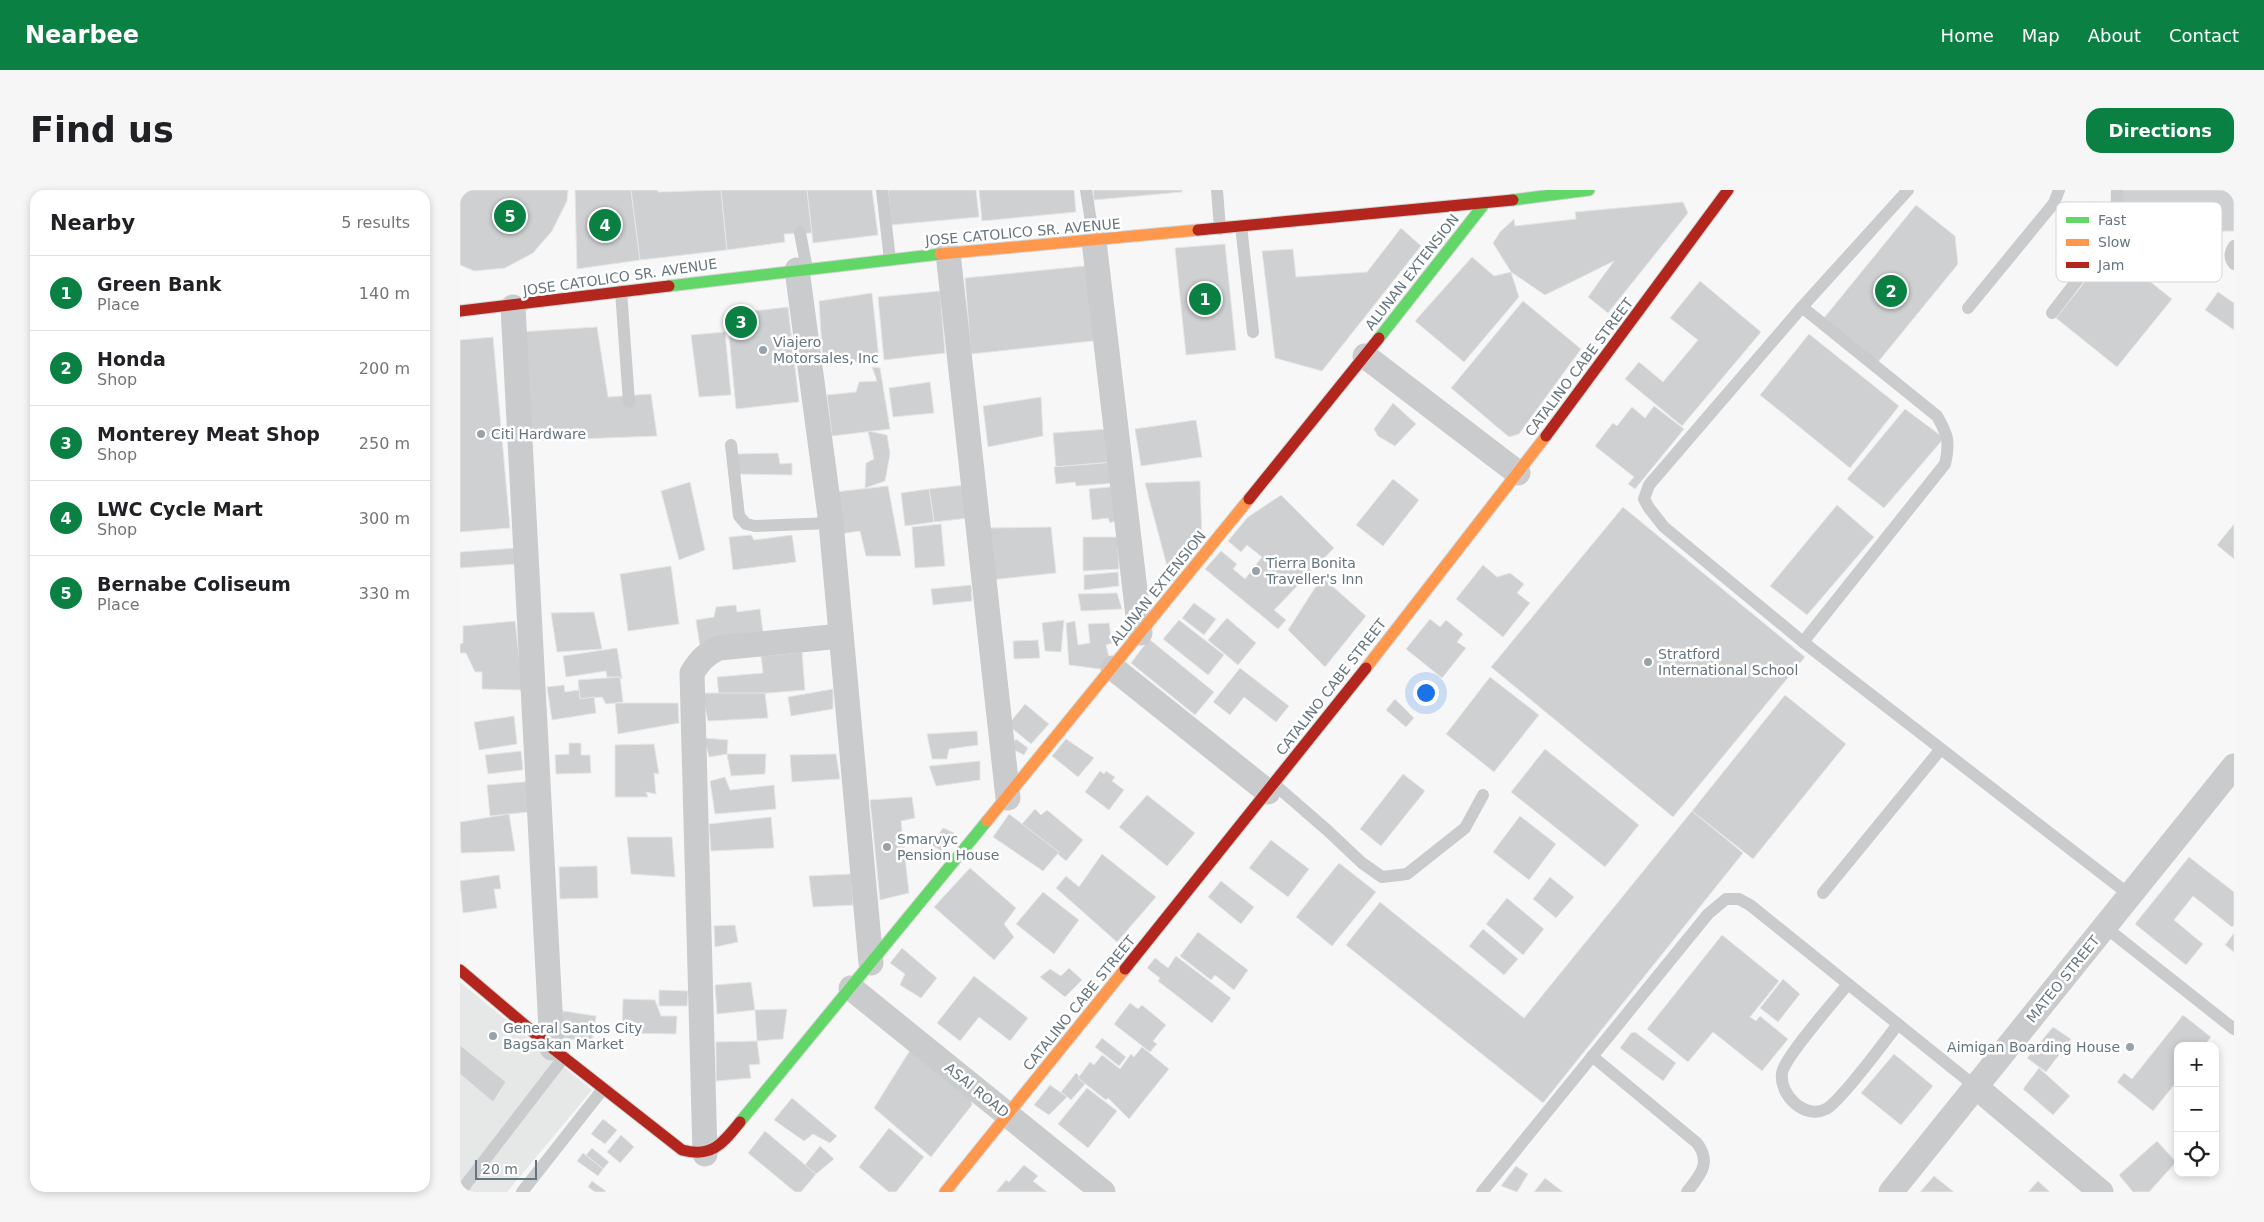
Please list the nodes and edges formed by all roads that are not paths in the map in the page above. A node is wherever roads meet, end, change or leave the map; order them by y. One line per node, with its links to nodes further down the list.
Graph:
1 (882, 190): 16 (lane)
2 (1086, 190): 13 (lane)
3 (1217, 190): 11 (lane)
4 (1589, 190): 8 (street, JOSE CATOLICO SR. AVENUE)
5 (1728, 190): 30 (street, CATALINO CABE STREET)
6 (1908, 190): 22 (lane)
7 (2060, 190): 23 (lane)
8 (1563, 192): 9 (street, JOSE CATOLICO SR. AVENUE)
9 (1485, 203): 10 (street, JOSE CATOLICO SR. AVENUE); 27 (street, ALUNAN EXTENSION)
10 (1241, 226): 11 (street, JOSE CATOLICO SR. AVENUE); 26 (lane)
11 (1220, 229): 13 (street, JOSE CATOLICO SR. AVENUE)
12 (800, 233): 18 (lane)
13 (1094, 241): 15 (street, JOSE CATOLICO SR. AVENUE); 32 (street)
14 (2234, 246): 17 (lane)
15 (948, 253): 16 (street, JOSE CATOLICO SR. AVENUE); 40 (street)
16 (890, 260): 18 (street, JOSE CATOLICO SR. AVENUE)
17 (2234, 264)
18 (802, 270): 20 (street, JOSE CATOLICO SR. AVENUE); 31 (street)
19 (2076, 282): 25 (lane)
20 (621, 291): 21 (street, JOSE CATOLICO SR. AVENUE); 28 (lane)
21 (513, 307): 24 (street, JOSE CATOLICO SR. AVENUE); 50 (street)
22 (1802, 308): 34 (lane); 34 (lane)
23 (1968, 308)
24 (460, 311)
25 (2052, 313)
26 (1253, 332)
27 (1365, 356): 30 (street); 32 (street, ALUNAN EXTENSION)
28 (629, 402)
29 (731, 445): 31 (lane)
30 (1518, 473): 38 (street, CATALINO CABE STREET)
31 (831, 522): 33 (street)
32 (1140, 633): 35 (street, ALUNAN EXTENSION)
33 (842, 636): 44 (street); 55 (street)
34 (1803, 642): 36 (lane)
35 (1112, 668): 38 (street); 40 (street, ALUNAN EXTENSION)
36 (1940, 750): 41 (lane); 42 (lane)
37 (2234, 766): 42 (street, MATEO STREET)
38 (1271, 788): 39 (lane); 54 (street, CATALINO CABE STREET)
39 (1483, 795)
40 (1008, 798): 44 (street, ALUNAN EXTENSION)
41 (1823, 893)
42 (2131, 896): 43 (street, MATEO STREET)
43 (2105, 927): 49 (lane); 52 (street, MATEO STREET)
44 (871, 963): 47 (street, ALUNAN EXTENSION)
45 (460, 970): 50 (street)
46 (1848, 984): 48 (lane); 48 (lane); 51 (lane)
47 (851, 988): 54 (street, ASAI ROAD); 55 (street, ALUNAN EXTENSION)
48 (1898, 1024): 52 (lane)
49 (2234, 1029)
50 (558, 1053): 53 (street); 56 (lane)
51 (1592, 1056): 60 (lane); 61 (lane)
52 (1976, 1087): 62 (street, MATEO STREET); 63 (street)
53 (604, 1089): 55 (street); 57 (lane)
54 (1008, 1115): 58 (street, CATALINO CABE STREET); 59 (street, ASAI ROAD)
55 (706, 1154)
56 (460, 1192)
57 (522, 1192)
58 (945, 1192)
59 (1103, 1192)
60 (1482, 1192)
61 (1687, 1192)
62 (1891, 1192)
63 (2101, 1192)

